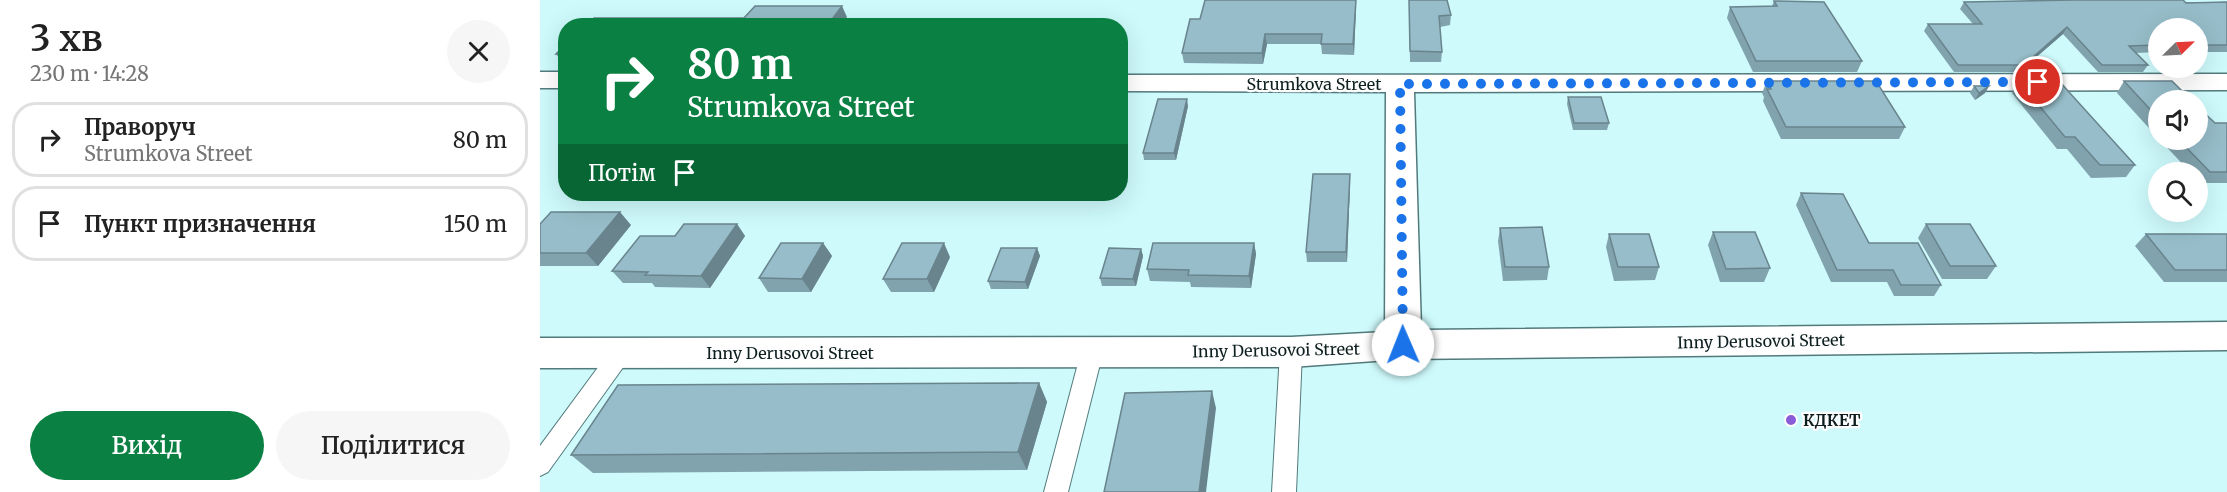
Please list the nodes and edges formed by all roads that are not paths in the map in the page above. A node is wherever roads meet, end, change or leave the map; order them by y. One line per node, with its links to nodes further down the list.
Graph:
1 (540, 80): 2 (street)
2 (558, 80)
3 (2227, 82): 5 (street, Strumkova Street)
4 (1128, 83): 5 (street, Strumkova Street)
5 (1400, 84): 7 (street)
6 (2227, 336): 7 (street, Inny Derusovoi Street)
7 (1403, 345): 9 (street, Inny Derusovoi Street)
8 (1092, 352): 9 (street, Inny Derusovoi Street); 11 (street, Inny Derusovoi Street); 13 (lane)
9 (1291, 352): 14 (lane)
10 (540, 353): 11 (street, Inny Derusovoi Street)
11 (621, 353): 12 (lane)
12 (540, 465)
13 (1056, 492)
14 (1284, 492)

